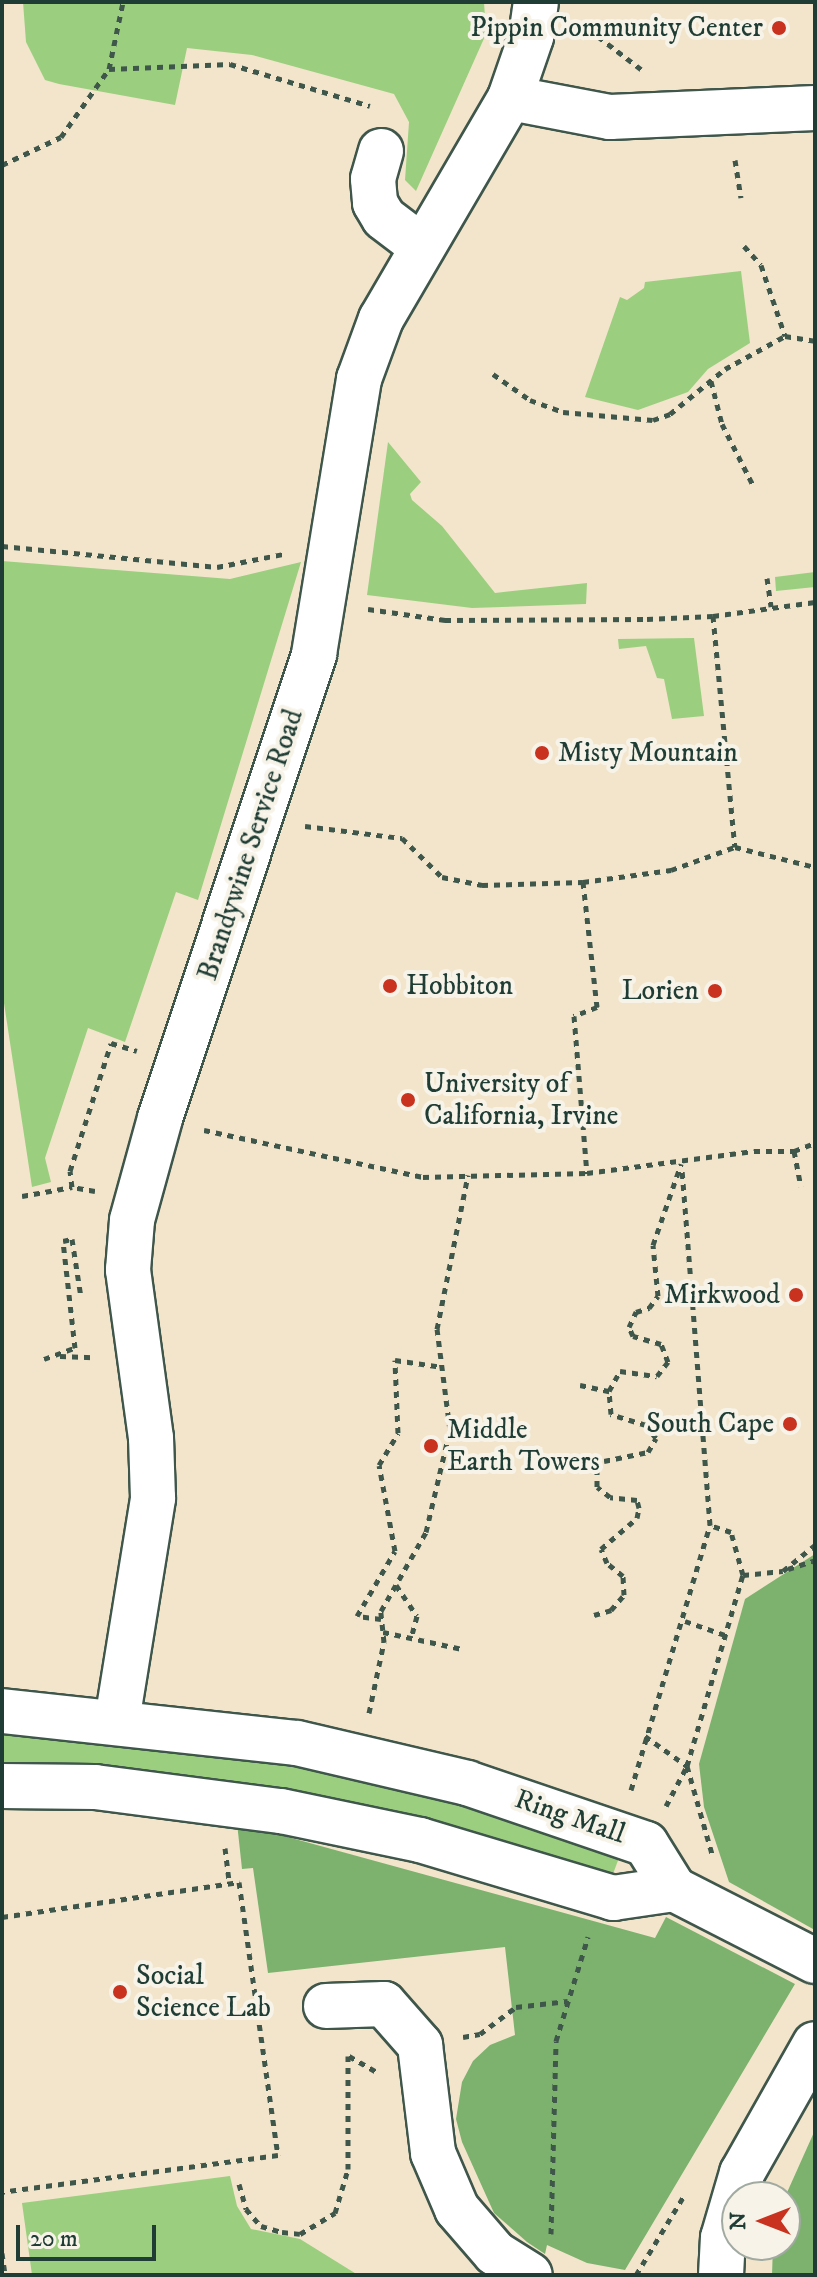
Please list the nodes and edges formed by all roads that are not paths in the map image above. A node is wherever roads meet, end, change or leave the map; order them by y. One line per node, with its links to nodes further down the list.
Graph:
1 (536, 2): 2 (street, Brandywine Service Road)
2 (510, 98): 3 (street); 5 (street, Brandywine Service Road)
3 (815, 108)
4 (381, 151): 5 (street)
5 (422, 247): 7 (street, Brandywine Service Road)
6 (2, 1711): 7 (street, Ring Mall)
7 (117, 1721): 9 (street, Ring Mall)
8 (2, 1786): 9 (street)
9 (674, 1889): 10 (street)
10 (815, 1961)
11 (326, 2006): 13 (street)
12 (815, 2044): 14 (street)
13 (540, 2259)
14 (721, 2275)

